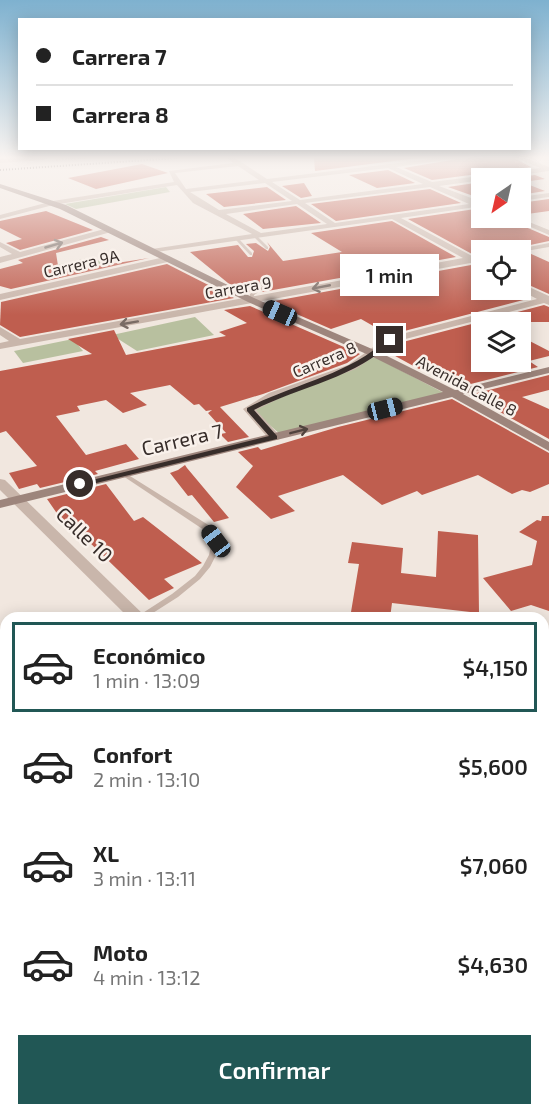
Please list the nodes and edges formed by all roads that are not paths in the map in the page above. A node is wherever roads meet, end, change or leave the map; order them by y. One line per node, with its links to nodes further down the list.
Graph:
1 (28, 210): 10 (street)
2 (52, 210): 13 (main road, Avenida Calle 8)
3 (67, 210): 13 (main road, Avenida Calle 8)
4 (213, 210): 8 (street)
5 (238, 210): 8 (street)
6 (310, 210): 11 (street)
7 (444, 210): 9 (street)
8 (217, 213): 15 (street)
9 (394, 217): 11 (street); 24 (street)
10 (0, 218)
11 (334, 225): 15 (street)
12 (531, 225): 14 (street)
13 (108, 230): 21 (main road, Avenida Calle 8); 23 (street, one-way to 13)
14 (549, 233)
15 (259, 236): 16 (street); 19 (lane)
16 (237, 239): 21 (street); 22 (lane)
17 (0, 244): 23 (street)
18 (549, 245): 20 (street)
19 (267, 248)
20 (531, 248)
21 (152, 251): 25 (main road, Avenida Calle 8)
22 (251, 254)
23 (19, 255): 26 (street)
24 (471, 258): 30 (street, Carrera 9, one-way to 30)
25 (169, 259): 29 (street, Carrera 9A); 30 (main road, Avenida Calle 8)
26 (0, 261)
27 (262, 283): 30 (lane)
28 (531, 292): 31 (street)
29 (0, 297)
30 (251, 300): 33 (street, Carrera 9, one-way to 33); 35 (main road, Avenida Calle 8)
31 (548, 300): 35 (street, Carrera 8)
32 (0, 330): 33 (street)
33 (18, 343): 34 (street, Carrera 9)
34 (0, 346)
35 (375, 354): 37 (main road, Avenida Calle 8); 38 (street, Carrera 8)
36 (549, 370): 37 (main road, Carrera 7)
37 (451, 392): 38 (main road, Carrera 7, one-way to 37); 39 (main road, Avenida Calle 8)
38 (274, 437): 40 (main road, Carrera 7)
39 (549, 447)
40 (122, 474): 42 (main road, Carrera 7); 45 (lane)
41 (0, 483): 42 (street, Calle 10)
42 (18, 500): 43 (main road, Carrera 7); 44 (street, Calle 10)
43 (0, 504)
44 (133, 612)
45 (148, 612)

